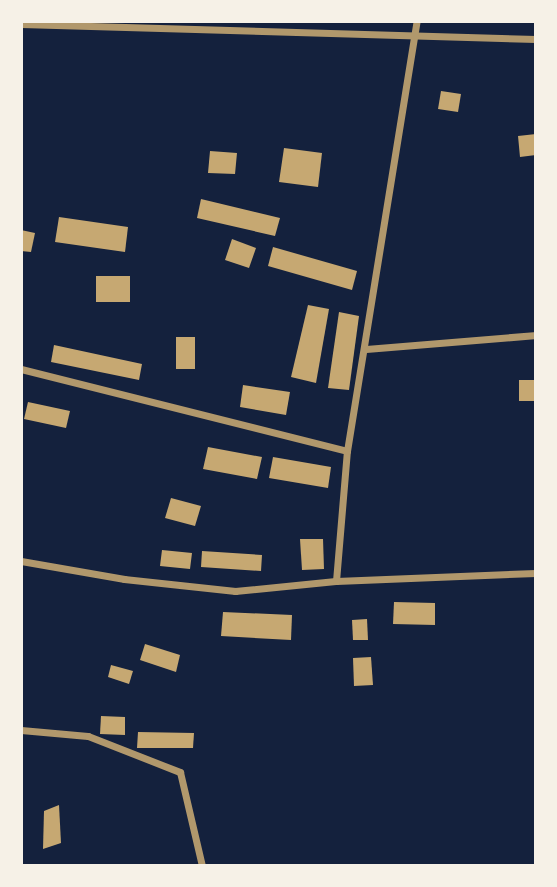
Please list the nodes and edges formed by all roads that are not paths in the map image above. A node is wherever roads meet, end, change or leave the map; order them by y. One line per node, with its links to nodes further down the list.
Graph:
1 (416, 21): 3 (street)
2 (21, 24): 3 (street)
3 (414, 36): 4 (street); 6 (street)
4 (536, 39)
5 (536, 335): 6 (street)
6 (366, 349): 8 (street)
7 (21, 369): 8 (street)
8 (347, 450): 11 (street)
9 (21, 561): 11 (street)
10 (536, 573): 11 (street)
11 (335, 581)
12 (21, 730): 13 (street)
13 (202, 866)

